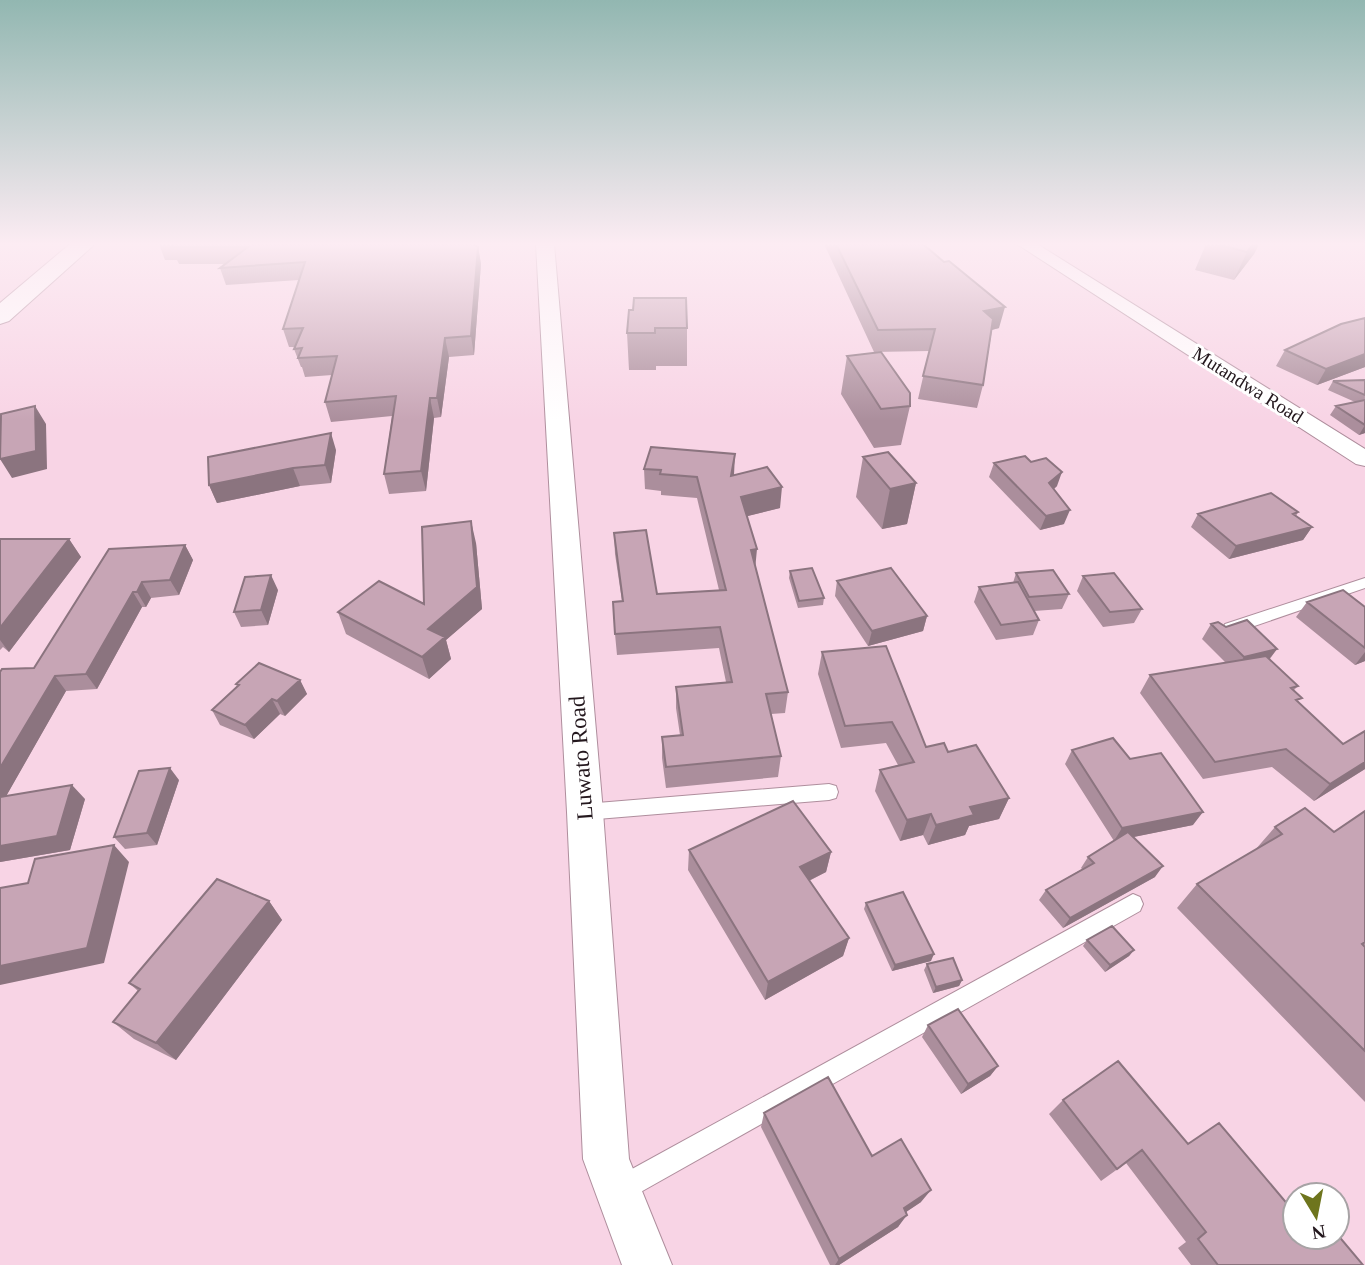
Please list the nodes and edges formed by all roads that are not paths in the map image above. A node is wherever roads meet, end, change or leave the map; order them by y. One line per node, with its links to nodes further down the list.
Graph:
1 (15, 303): 4 (main road)
2 (549, 303): 9 (street, Luwato Road)
3 (1118, 303): 5 (street, Mutandwa Road)
4 (0, 316)
5 (1365, 459)
6 (1365, 583): 7 (lane)
7 (1216, 633)
8 (829, 792): 9 (lane)
9 (585, 812): 11 (street, Luwato Road)
10 (1133, 904): 11 (lane)
11 (619, 1191): 12 (street, Luwato Road)
12 (647, 1265)

